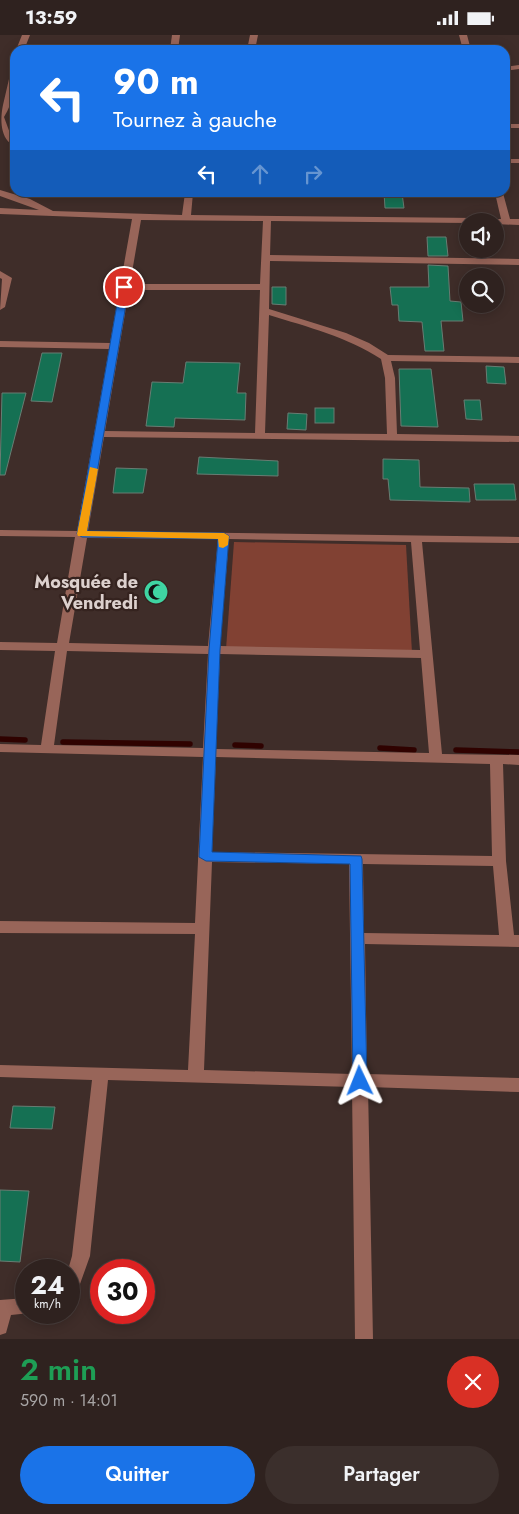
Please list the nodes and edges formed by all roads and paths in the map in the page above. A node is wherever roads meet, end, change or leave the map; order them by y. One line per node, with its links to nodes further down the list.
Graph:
1 (10, 106): 2 (street)
2 (0, 118): 3 (street)
3 (10, 140)
4 (19, 197): 9 (street)
5 (188, 197): 12 (street)
6 (500, 197): 15 (street)
7 (0, 211): 8 (street)
8 (30, 214): 9 (street); 10 (street)
9 (52, 214): 11 (street)
10 (0, 215)
11 (137, 217): 12 (street); 20 (street)
12 (186, 217): 13 (street)
13 (267, 218): 14 (street); 17 (street)
14 (459, 221)
15 (506, 222): 16 (street)
16 (519, 222)
17 (267, 258): 18 (street); 21 (street)
18 (519, 262)
19 (0, 274): 22 (street)
20 (124, 287): 21 (street); 25 (street)
21 (264, 287): 23 (street)
22 (0, 307)
23 (265, 311): 26 (street); 29 (street)
24 (0, 344): 25 (street)
25 (113, 346): 28 (street)
26 (386, 358): 27 (street); 30 (street)
27 (519, 360)
28 (99, 434): 29 (street); 33 (street)
29 (260, 436): 30 (street)
30 (392, 437): 31 (street)
31 (519, 439)
32 (0, 533): 33 (street)
33 (82, 534): 34 (street); 38 (street)
34 (224, 536): 35 (street); 39 (street)
35 (416, 539): 36 (street); 40 (street)
36 (519, 540)
37 (0, 646): 38 (street)
38 (62, 647): 39 (street); 42 (street)
39 (214, 650): 40 (street); 43 (street)
40 (426, 654): 44 (street)
41 (0, 748): 42 (street)
42 (47, 749): 43 (street)
43 (211, 751): 44 (street); 47 (street)
44 (436, 758): 45 (street)
45 (496, 759): 46 (street); 49 (street)
46 (519, 760)
47 (206, 857): 48 (street); 51 (street)
48 (356, 859): 49 (street); 52 (street)
49 (499, 861): 53 (street)
50 (0, 927): 51 (street)
51 (203, 929): 56 (street)
52 (356, 938): 53 (street); 57 (street)
53 (513, 941)
54 (0, 1071): 55 (street)
55 (101, 1074): 56 (street); 59 (street)
56 (196, 1076): 57 (street)
57 (360, 1081): 58 (street); 63 (street)
58 (519, 1085)
59 (80, 1259)
60 (15, 1307): 61 (street)
61 (1, 1308): 62 (street)
62 (0, 1327)
63 (364, 1339)

